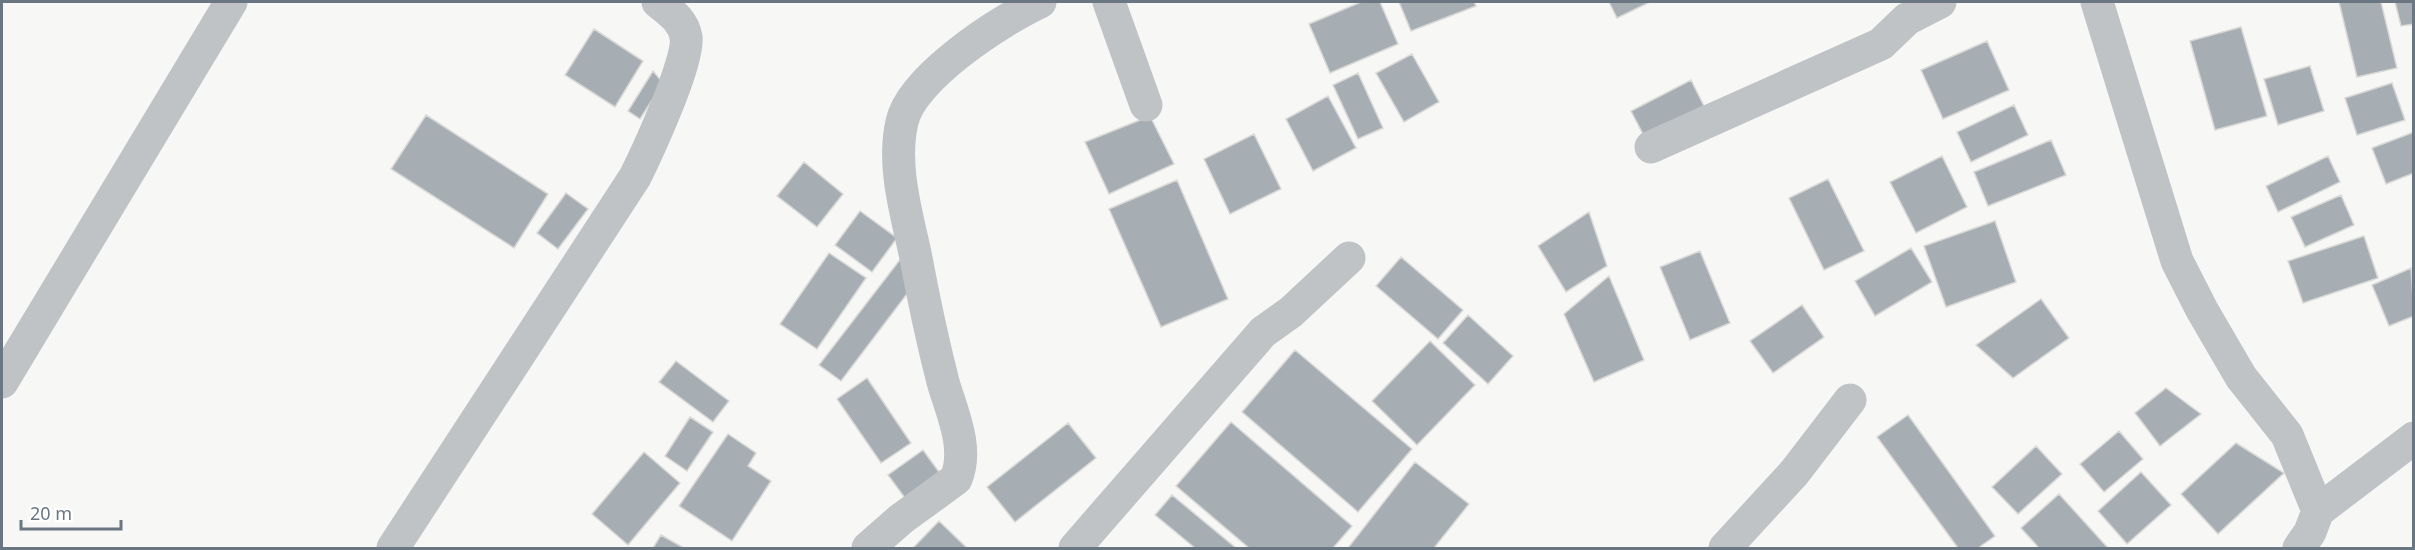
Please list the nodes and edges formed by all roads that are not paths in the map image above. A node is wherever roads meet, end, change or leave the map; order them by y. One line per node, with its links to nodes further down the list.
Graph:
1 (231, 2): 10 (street)
2 (658, 2): 14 (street)
3 (1040, 2): 15 (street)
4 (1109, 2): 7 (street)
5 (1941, 2): 8 (street)
6 (2097, 2): 13 (street)
7 (1146, 105)
8 (1651, 147)
9 (1349, 258): 16 (street)
10 (2, 382)
11 (1850, 400): 17 (street)
12 (2414, 438): 13 (street)
13 (2318, 512): 18 (street)
14 (393, 549)
15 (868, 549)
16 (1074, 549)
17 (1725, 549)
18 (2299, 549)

